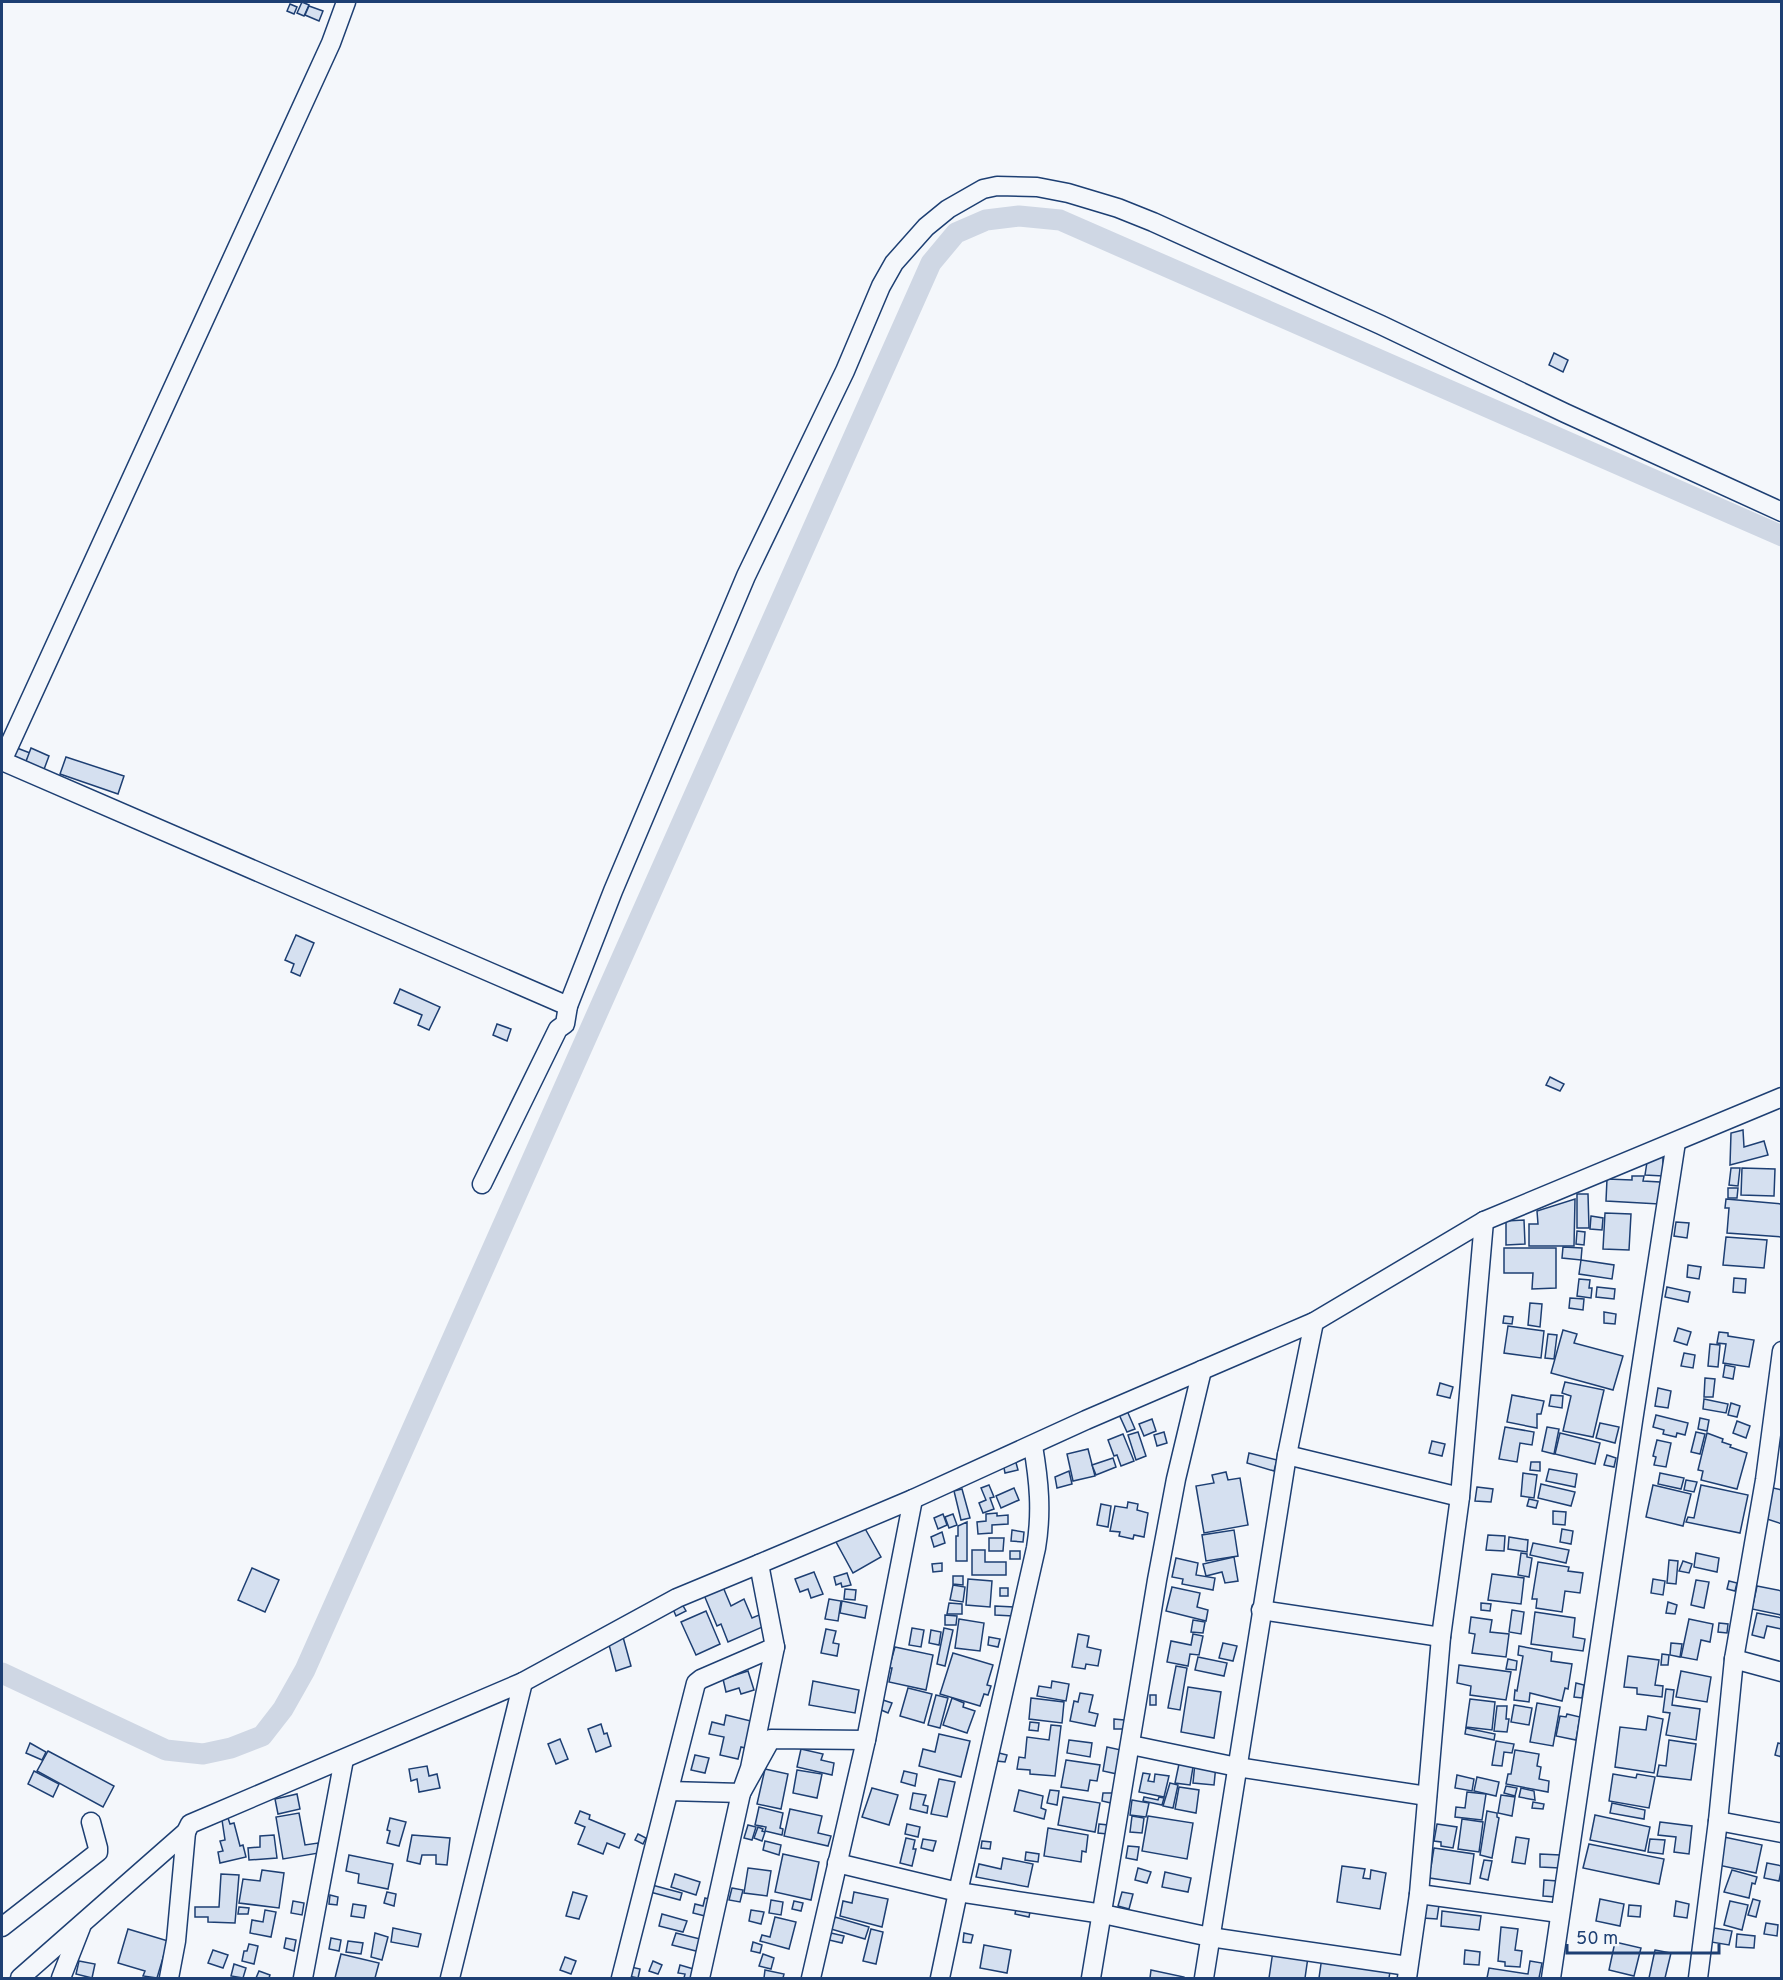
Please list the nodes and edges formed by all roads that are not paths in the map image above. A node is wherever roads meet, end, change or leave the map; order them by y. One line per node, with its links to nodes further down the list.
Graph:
1 (346, 2): 3 (street)
2 (1782, 512): 4 (street)
3 (2, 761): 4 (street)
4 (568, 1006): 7 (street)
5 (1782, 1097): 6 (street)
6 (1677, 1142): 8 (street); 37 (street)
7 (482, 1184)
8 (1484, 1221): 9 (street); 14 (street)
9 (1314, 1322): 11 (street); 13 (street)
10 (1782, 1351): 20 (street)
11 (1202, 1370): 12 (street); 24 (street)
12 (1033, 1446): 15 (street); 35 (street)
13 (1287, 1455): 14 (street); 17 (street)
14 (1460, 1497): 18 (street)
15 (913, 1499): 16 (street); 23 (street)
16 (759, 1564): 19 (street); 22 (street)
17 (1261, 1610): 18 (street); 26 (street)
18 (1441, 1637): 29 (street)
19 (775, 1647): 27 (street); 28 (street)
20 (1734, 1659): 21 (street); 30 (street)
21 (1782, 1672)
22 (523, 1682): 25 (street); 47 (street)
23 (866, 1740): 28 (street); 34 (street)
24 (1131, 1745): 26 (street); 38 (street)
25 (344, 1759): 32 (street); 46 (street)
26 (1237, 1767): 29 (street); 41 (street)
27 (669, 1791): 28 (street); 48 (street)
28 (741, 1793): 49 (street)
29 (1427, 1796): 36 (street)
30 (1718, 1821): 33 (street); 55 (street)
31 (91, 1822): 40 (street)
32 (186, 1832): 39 (street); 45 (street)
33 (1782, 1833)
34 (837, 1863): 35 (street); 50 (street)
35 (958, 1892): 38 (street); 51 (street)
36 (1419, 1894): 37 (street); 42 (street)
37 (1559, 1913): 54 (street)
38 (1104, 1914): 41 (street); 52 (street)
39 (83, 1923): 43 (street); 44 (street)
40 (2, 1927)
41 (1210, 1937): 42 (street); 53 (street)
42 (1408, 1972)
43 (20, 1978)
44 (61, 1978)
45 (169, 1978)
46 (303, 1978)
47 (450, 1978)
48 (621, 1978)
49 (700, 1978)
50 (812, 1978)
51 (940, 1978)
52 (1091, 1978)
53 (1204, 1978)
54 (1551, 1978)
55 (1698, 1978)

